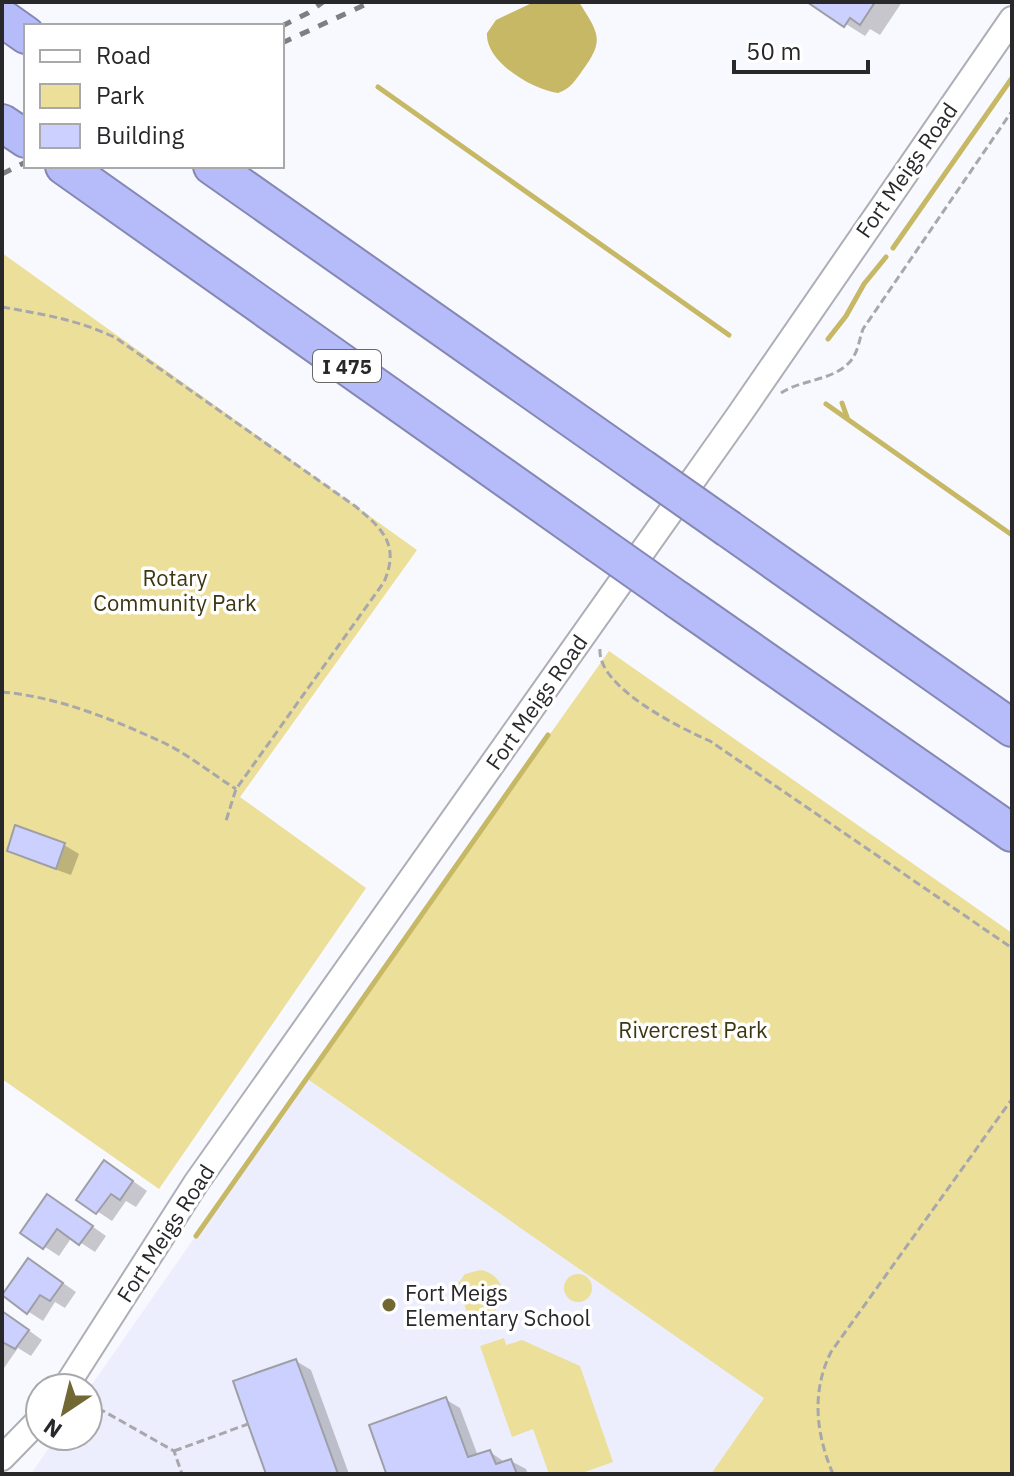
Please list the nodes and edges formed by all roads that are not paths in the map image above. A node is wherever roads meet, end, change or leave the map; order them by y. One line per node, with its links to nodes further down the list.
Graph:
1 (2, 18): 3 (highway)
2 (1012, 19): 10 (street, Fort Meigs Road)
3 (24, 34)
4 (2, 123): 5 (highway)
5 (24, 138)
6 (67, 168): 9 (highway, I 475, bridge)
7 (215, 168): 8 (highway, bridge)
8 (1012, 728)
9 (1012, 833)
10 (75, 1372)
11 (24, 1435): 12 (street)
12 (2, 1458)

